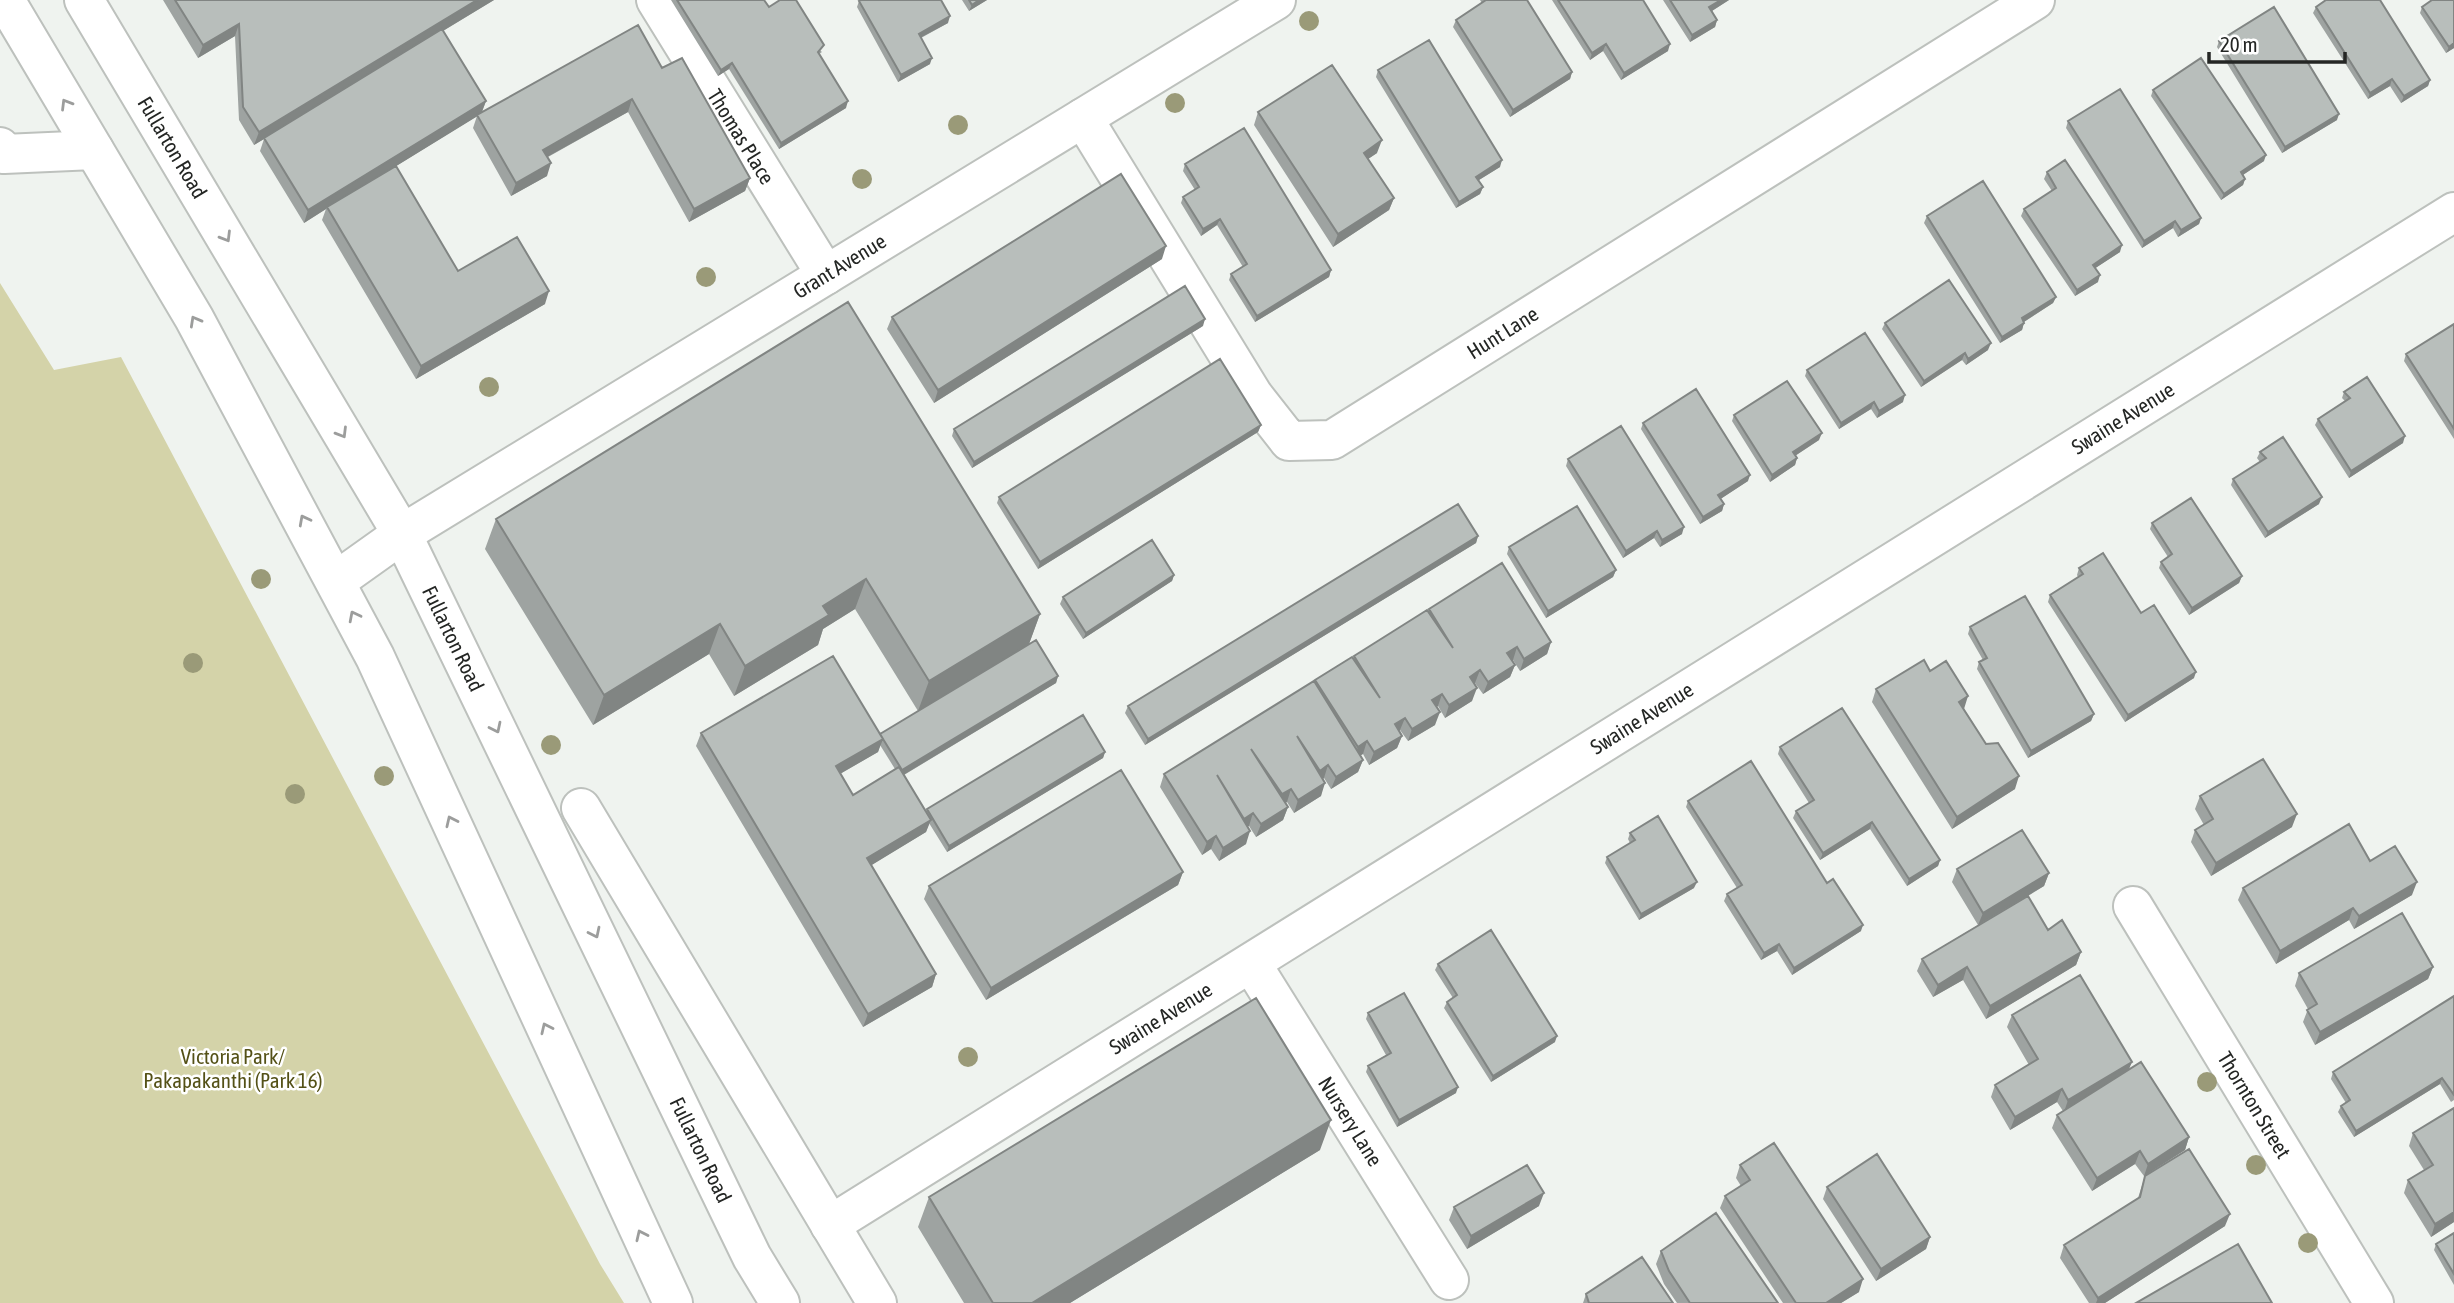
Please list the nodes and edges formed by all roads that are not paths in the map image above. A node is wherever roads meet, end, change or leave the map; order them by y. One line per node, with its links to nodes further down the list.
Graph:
1 (5, 0): 8 (main road, one-way to 1)
2 (84, 0): 11 (main road, Fullarton Road, one-way to 11)
3 (656, 0): 10 (main road, Thomas Place)
4 (1276, 0): 6 (main road, Grant Avenue)
5 (2035, 0): 6 (main road, Hunt Lane)
6 (1083, 118): 10 (main road, Grant Avenue)
7 (0, 146): 8 (main road)
8 (94, 150): 12 (main road, one-way to 8)
9 (2454, 212): 15 (main road, Swaine Avenue)
10 (826, 275): 11 (main road, Grant Avenue)
11 (402, 534): 12 (main road, Grant Avenue); 19 (main road, Fullarton Road, one-way to 19)
12 (336, 580): 18 (main road, one-way to 12)
13 (581, 808): 16 (main road)
14 (2133, 905): 21 (main road, Thornton Street)
15 (1251, 963): 16 (main road, Swaine Avenue); 17 (main road, Nursery Lane)
16 (830, 1225): 20 (main road)
17 (1449, 1280)
18 (673, 1303)
19 (780, 1303)
20 (877, 1303)
21 (2374, 1303)

